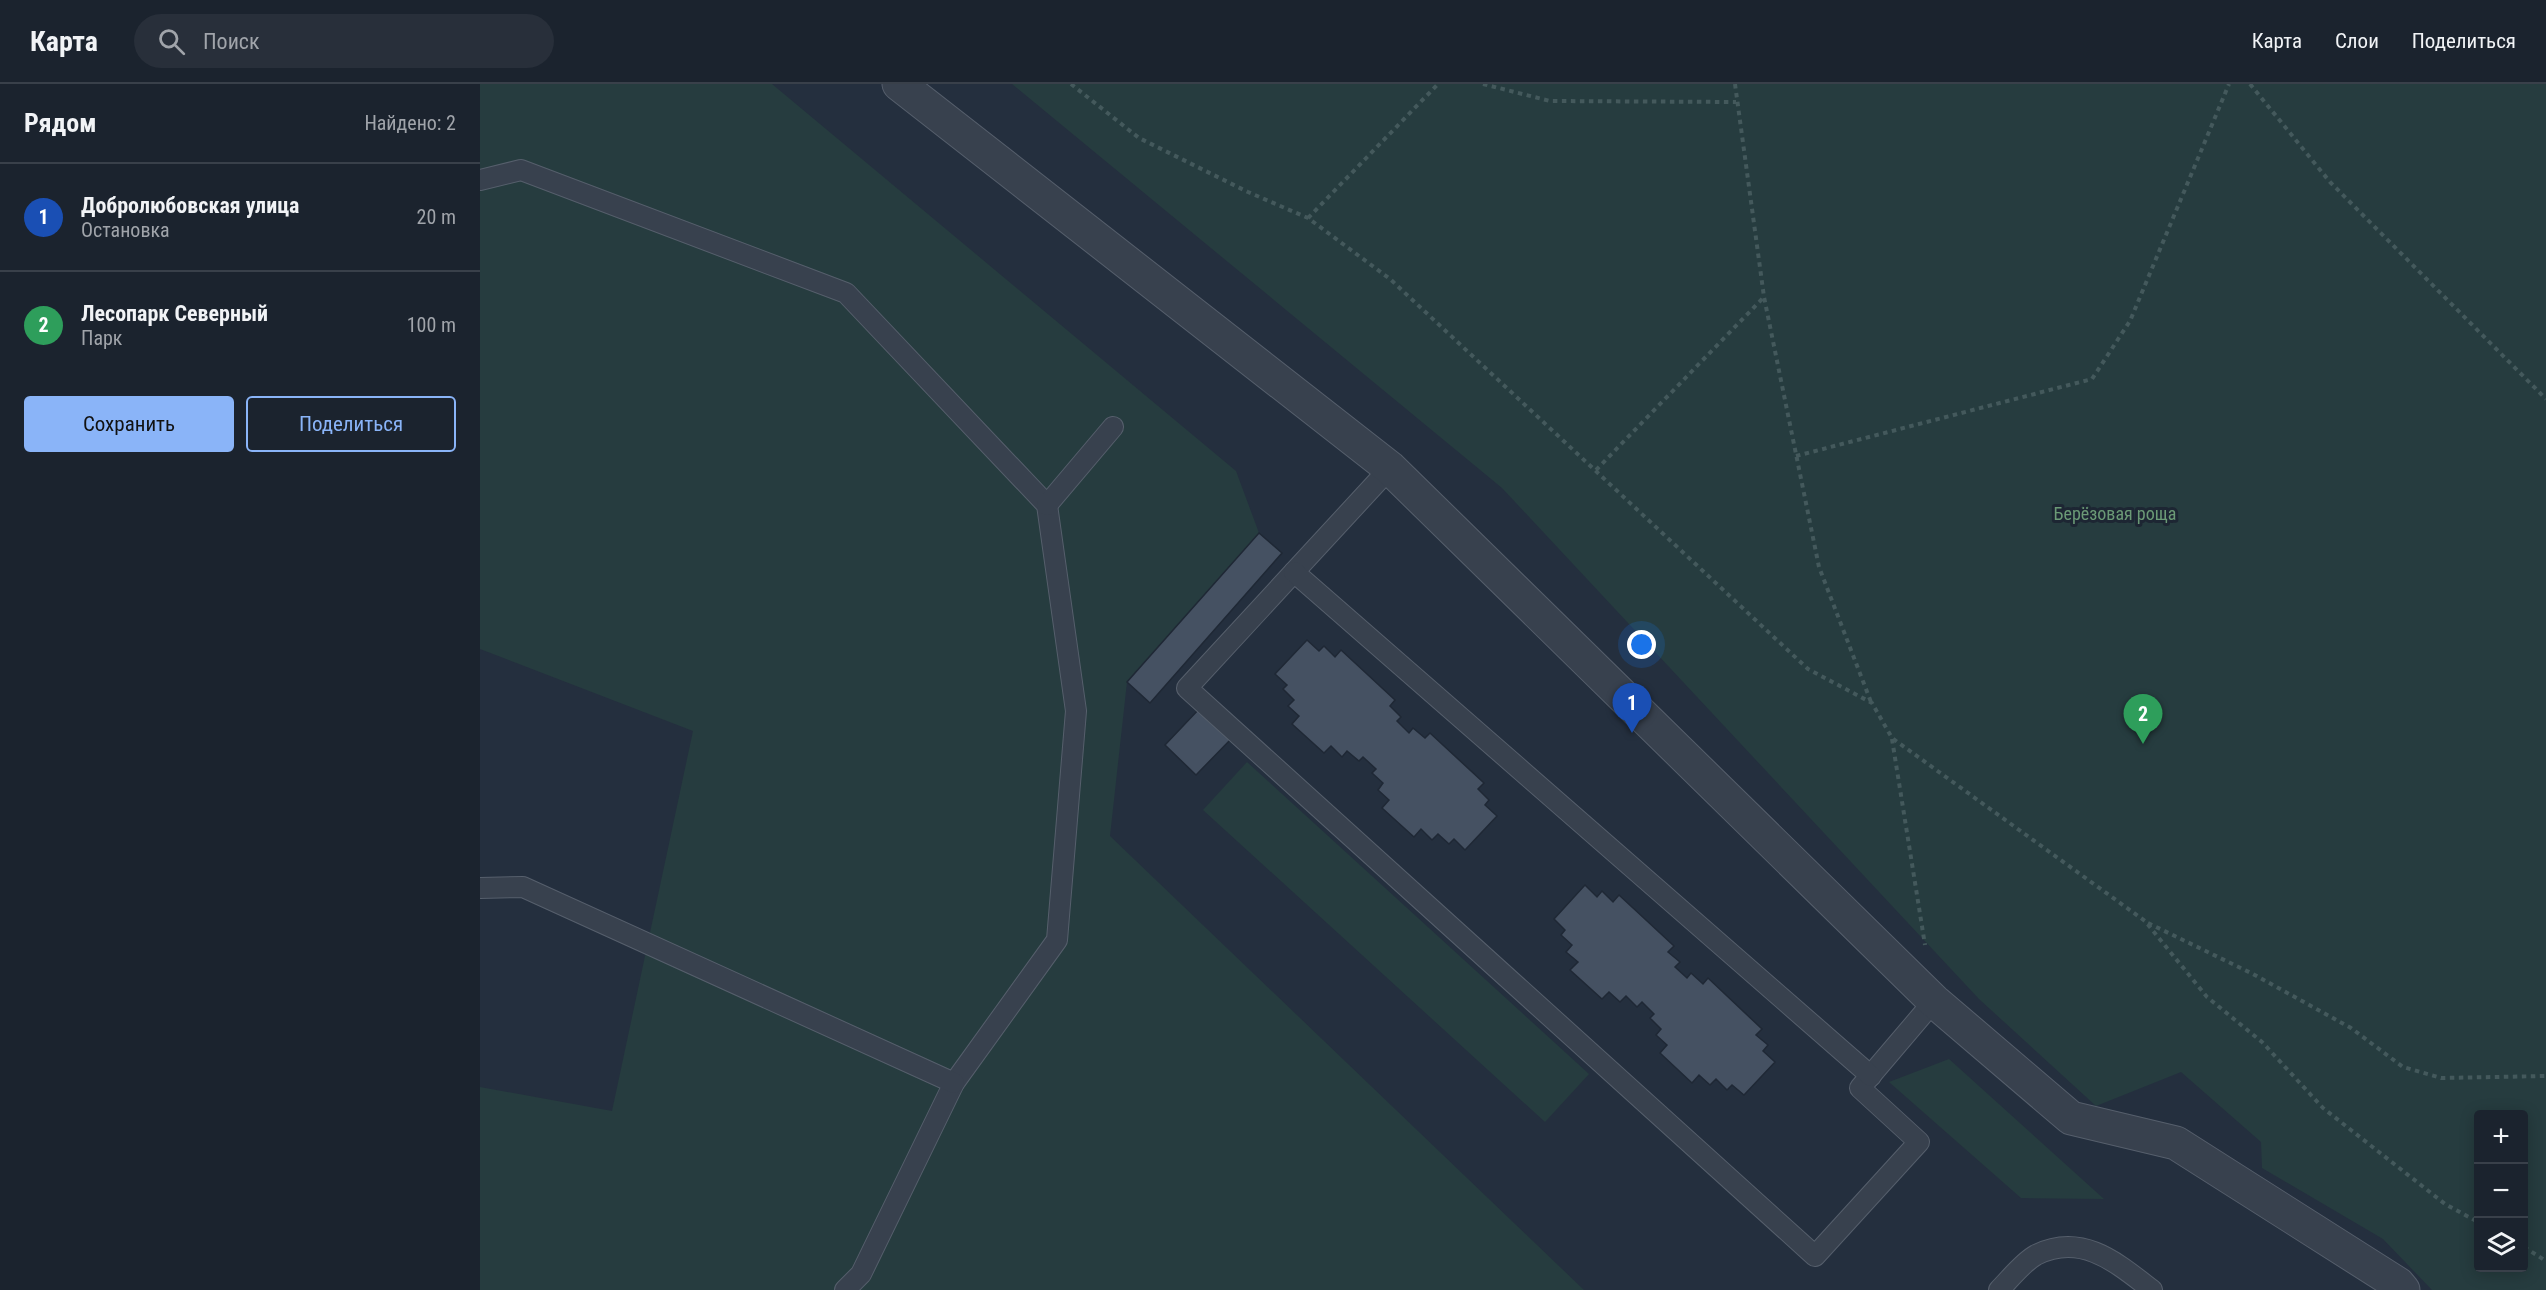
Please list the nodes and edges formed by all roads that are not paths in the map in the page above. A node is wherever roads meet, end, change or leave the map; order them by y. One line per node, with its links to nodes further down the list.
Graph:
1 (899, 84): 4 (street)
2 (480, 180): 5 (lane)
3 (1113, 427): 5 (lane)
4 (1390, 468): 6 (lane); 8 (street)
5 (1047, 505): 10 (lane)
6 (1294, 572): 9 (lane); 9 (lane)
7 (480, 888): 10 (lane)
8 (1934, 1001): 9 (lane); 14 (street)
9 (1871, 1076)
10 (954, 1083): 11 (lane)
11 (845, 1290)
12 (1999, 1290): 13 (lane)
13 (2152, 1290)
14 (2403, 1290)

